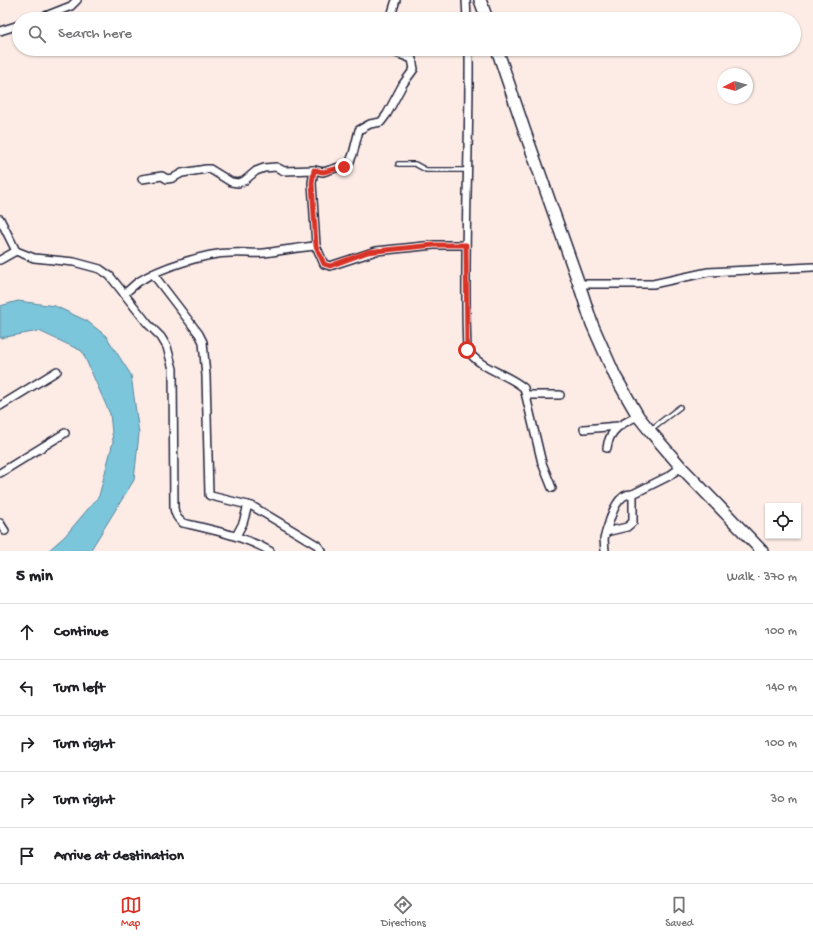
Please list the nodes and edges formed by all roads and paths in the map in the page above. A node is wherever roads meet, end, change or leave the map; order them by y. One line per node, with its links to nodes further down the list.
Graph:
1 (77, 0): 5 (street)
2 (396, 0): 6 (street)
3 (466, 0): 7 (street)
4 (480, 0): 8 (main road)
5 (56, 12)
6 (392, 12)
7 (467, 12)
8 (484, 12)
9 (12, 27): 10 (street)
10 (0, 31)
11 (403, 56): 15 (street)
12 (468, 56): 16 (street)
13 (499, 56): 25 (main road)
14 (398, 164): 16 (lane)
15 (314, 170): 17 (street); 20 (street)
16 (468, 170): 19 (street)
17 (142, 178)
18 (0, 218): 21 (street)
19 (466, 245): 20 (street); 28 (street)
20 (316, 246): 24 (street)
21 (16, 251): 22 (street); 26 (street)
22 (0, 260)
23 (813, 267): 25 (street)
24 (153, 274): 26 (street); 42 (street)
25 (579, 284): 32 (main road)
26 (124, 294): 46 (street)
27 (57, 371): 30 (street)
28 (527, 395): 29 (street); 40 (street)
29 (560, 395)
30 (0, 406)
31 (680, 407): 35 (lane)
32 (638, 416): 33 (street); 35 (main road)
33 (618, 426): 34 (street); 37 (street)
34 (584, 429)
35 (650, 431): 38 (main road)
36 (65, 433): 39 (street)
37 (607, 448)
38 (681, 467): 41 (street); 50 (main road)
39 (0, 473)
40 (552, 488)
41 (633, 494): 45 (street); 45 (street)
42 (248, 507): 46 (street); 48 (street)
43 (0, 523): 44 (street)
44 (5, 531)
45 (606, 532): 49 (street)
46 (236, 536): 47 (street)
47 (270, 551)
48 (322, 551)
49 (605, 551)
50 (762, 551)

